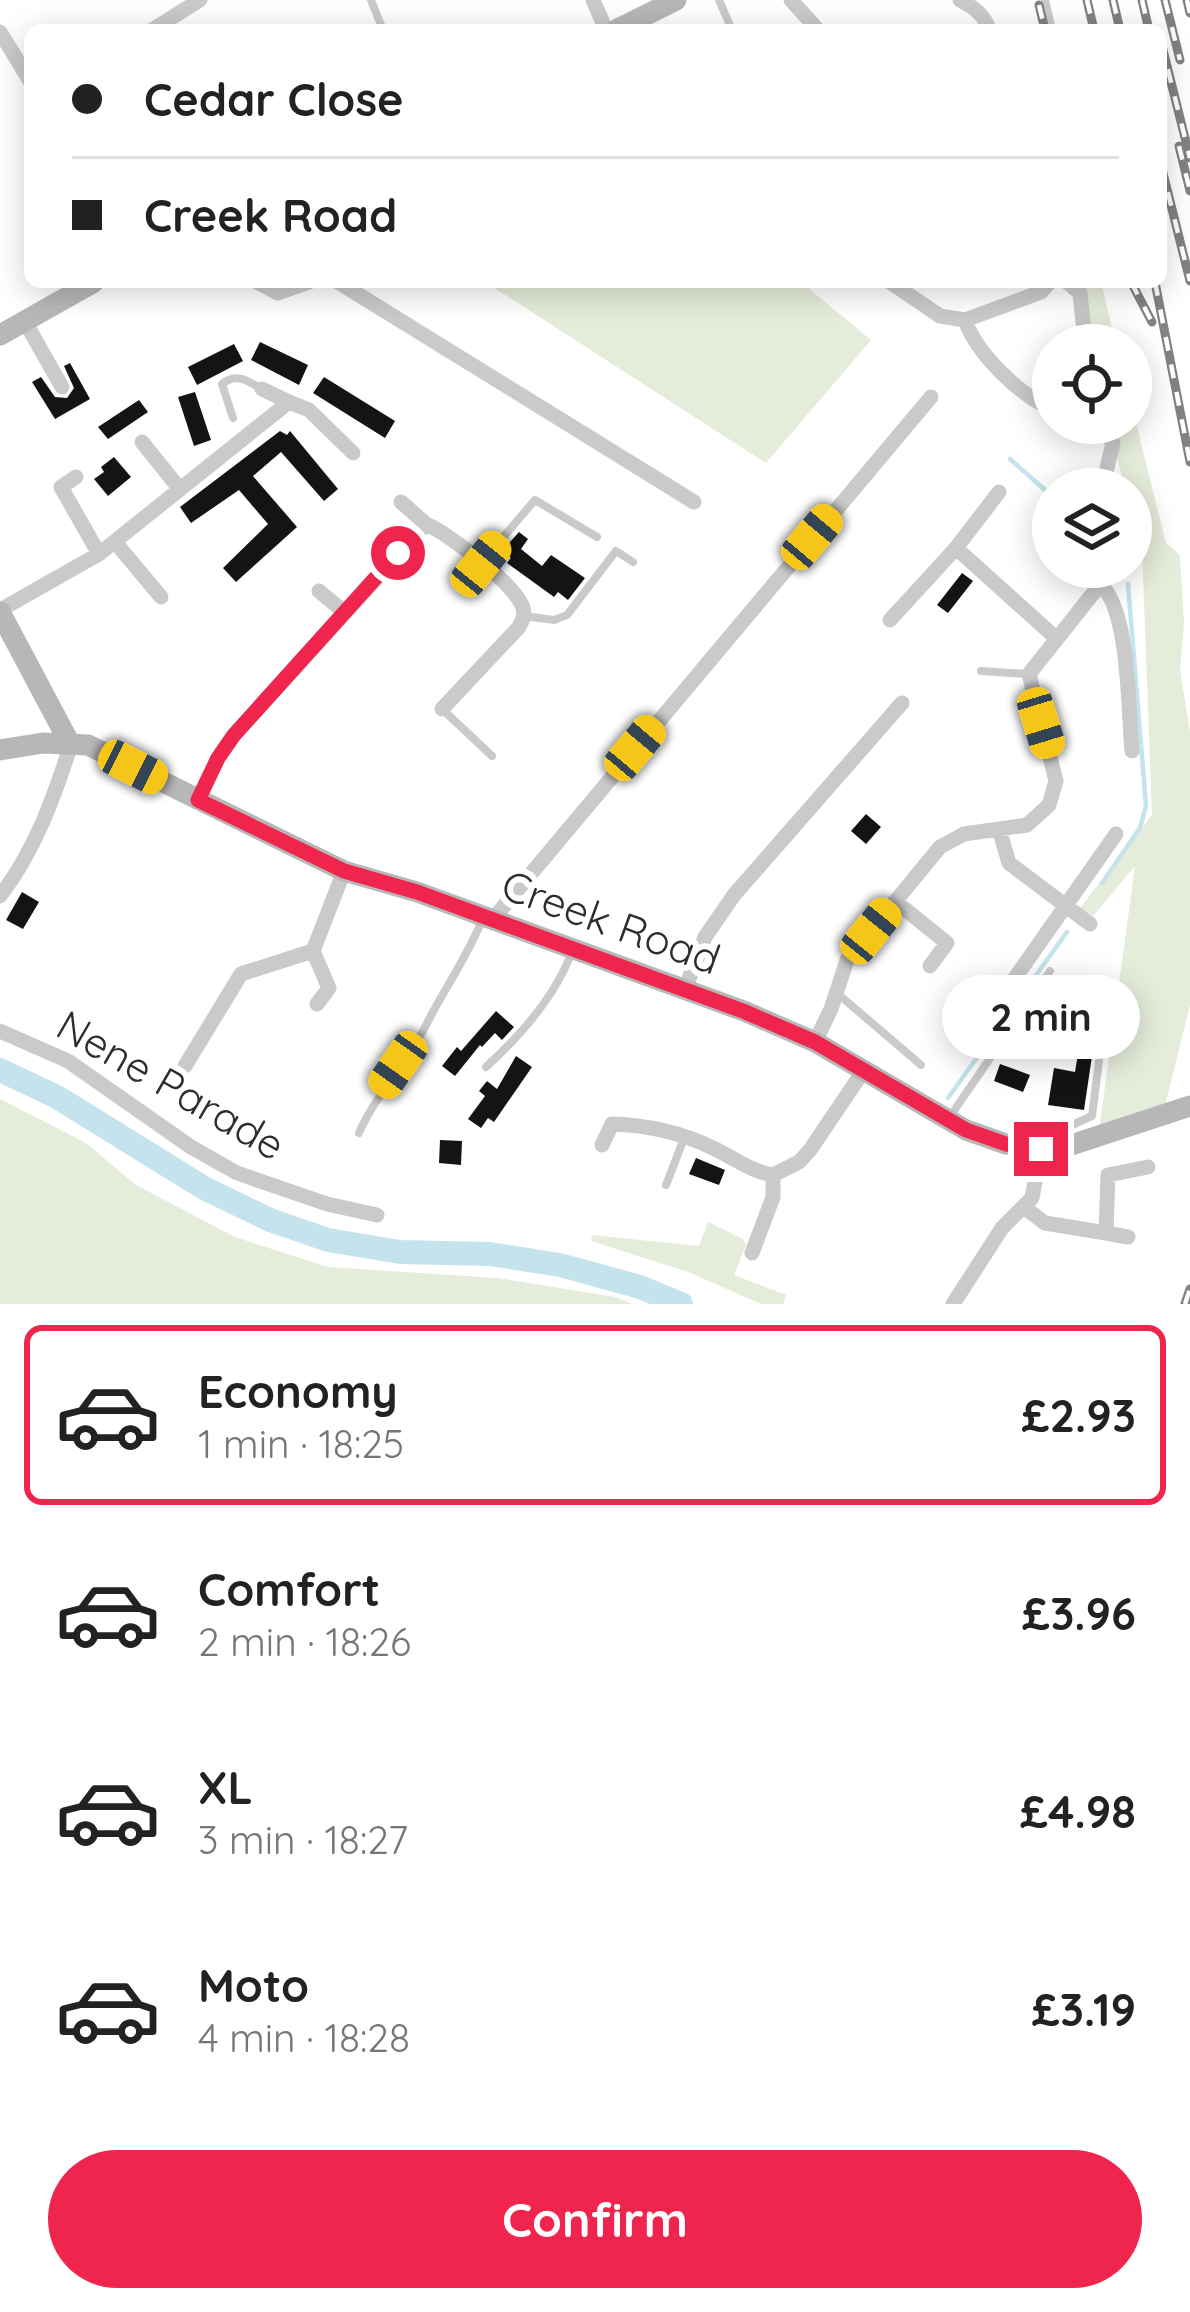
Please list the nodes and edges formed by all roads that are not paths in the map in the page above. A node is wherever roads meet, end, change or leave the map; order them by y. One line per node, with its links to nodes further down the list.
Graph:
1 (200, 0): 5 (street)
2 (676, 0): 6 (street)
3 (791, 0): 7 (street)
4 (960, 0): 8 (street)
5 (162, 24)
6 (628, 24)
7 (813, 24)
8 (987, 24)
9 (0, 32): 10 (street)
10 (24, 71)
11 (83, 288): 16 (street)
12 (348, 288): 32 (street)
13 (899, 288): 17 (street)
14 (1045, 288): 17 (street)
15 (1074, 288): 18 (street)
16 (24, 320): 19 (street); 20 (street)
17 (965, 320): 23 (street)
18 (1083, 324)
19 (0, 335)
20 (62, 387)
21 (262, 388): 24 (street); 25 (lane)
22 (931, 397): 64 (street)
23 (1032, 398)
24 (289, 402): 27 (street); 29 (street)
25 (233, 418)
26 (142, 442): 29 (street)
27 (353, 453)
28 (76, 477): 37 (street)
29 (179, 488): 35 (street)
30 (999, 492): 36 (street)
31 (401, 502): 33 (street)
32 (694, 502)
33 (426, 524): 39 (street); 45 (street)
34 (597, 537): 39 (lane)
35 (115, 542): 37 (street); 43 (street)
36 (956, 548): 47 (street); 48 (street)
37 (99, 554): 44 (street)
38 (633, 562): 46 (lane)
39 (481, 564): 46 (street)
40 (1097, 588): 48 (street)
41 (1104, 588): 55 (street)
42 (319, 591): 45 (street)
43 (161, 597)
44 (0, 611): 53 (street)
45 (343, 611): 57 (street)
46 (524, 616): 52 (street)
47 (890, 620)
48 (1056, 638): 50 (street)
49 (981, 671): 50 (lane)
50 (1029, 674): 58 (street)
51 (902, 704): 70 (street)
52 (442, 709): 56 (lane)
53 (71, 742): 54 (street, Creek Road); 57 (street, Creek Road); 61 (street)
54 (0, 750)
55 (1132, 751)
56 (492, 756)
57 (198, 800): 60 (street, Creek Road)
58 (999, 830): 62 (street); 63 (street)
59 (1116, 834): 63 (street)
60 (344, 871): 64 (street, Creek Road); 66 (street)
61 (0, 896)
62 (895, 902): 68 (street); 71 (street)
63 (1066, 905): 65 (street); 74 (street)
64 (488, 918): 67 (street, Creek Road); 83 (lane)
65 (1090, 924)
66 (313, 950): 72 (street); 78 (street)
67 (572, 950): 70 (street, Creek Road); 79 (lane)
68 (930, 966)
69 (1050, 971): 82 (lane)
70 (684, 992): 75 (street, Creek Road)
71 (837, 993): 75 (street); 77 (lane)
72 (317, 1004)
73 (0, 1031): 92 (street, Nene Parade)
74 (977, 1032)
75 (815, 1042): 80 (street, Creek Road)
76 (1100, 1061): 86 (lane)
77 (921, 1065)
78 (185, 1066)
79 (486, 1067)
80 (864, 1070): 82 (street, Creek Road); 89 (street)
81 (1190, 1106): 87 (street, Creek Road)
82 (948, 1120): 86 (street, Creek Road)
83 (359, 1133)
84 (686, 1136): 85 (street); 89 (street); 90 (lane)
85 (602, 1145)
86 (1015, 1145): 87 (street, Creek Road)
87 (1041, 1149): 91 (street)
88 (1148, 1167): 93 (street)
89 (773, 1175): 95 (street)
90 (666, 1185)
91 (1025, 1208): 93 (street); 96 (street)
92 (376, 1215)
93 (1106, 1233): 94 (street)
94 (1128, 1237)
95 (752, 1253)
96 (953, 1304)

